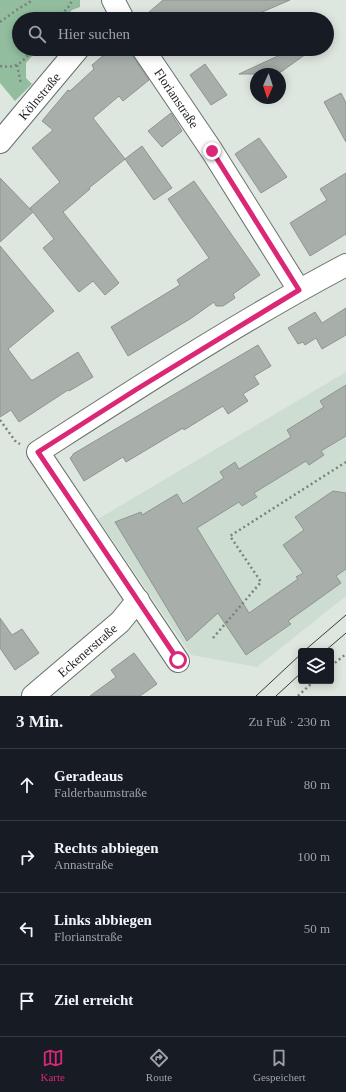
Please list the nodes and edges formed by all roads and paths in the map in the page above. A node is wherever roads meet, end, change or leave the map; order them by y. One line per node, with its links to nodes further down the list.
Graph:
1 (33, 0): 4 (path)
2 (72, 0): 5 (path)
3 (112, 0): 6 (street); 7 (street)
4 (14, 12)
5 (64, 12)
6 (106, 12)
7 (119, 12)
8 (12, 13): 9 (path)
9 (0, 22)
10 (27, 56): 13 (path)
11 (72, 56): 14 (street, Kölnstraße)
12 (148, 56): 16 (street, Florianstraße)
13 (0, 66)
14 (0, 142)
15 (346, 265): 16 (street)
16 (299, 290): 18 (street)
17 (0, 420): 18 (path)
18 (38, 452): 20 (street)
19 (346, 462): 21 (path)
20 (138, 600): 23 (street); 26 (street, Eckenerstraße)
21 (213, 638)
22 (346, 654): 24 (path)
23 (178, 660)
24 (334, 664)
25 (311, 684): 27 (path)
26 (33, 696)
27 (298, 696)

